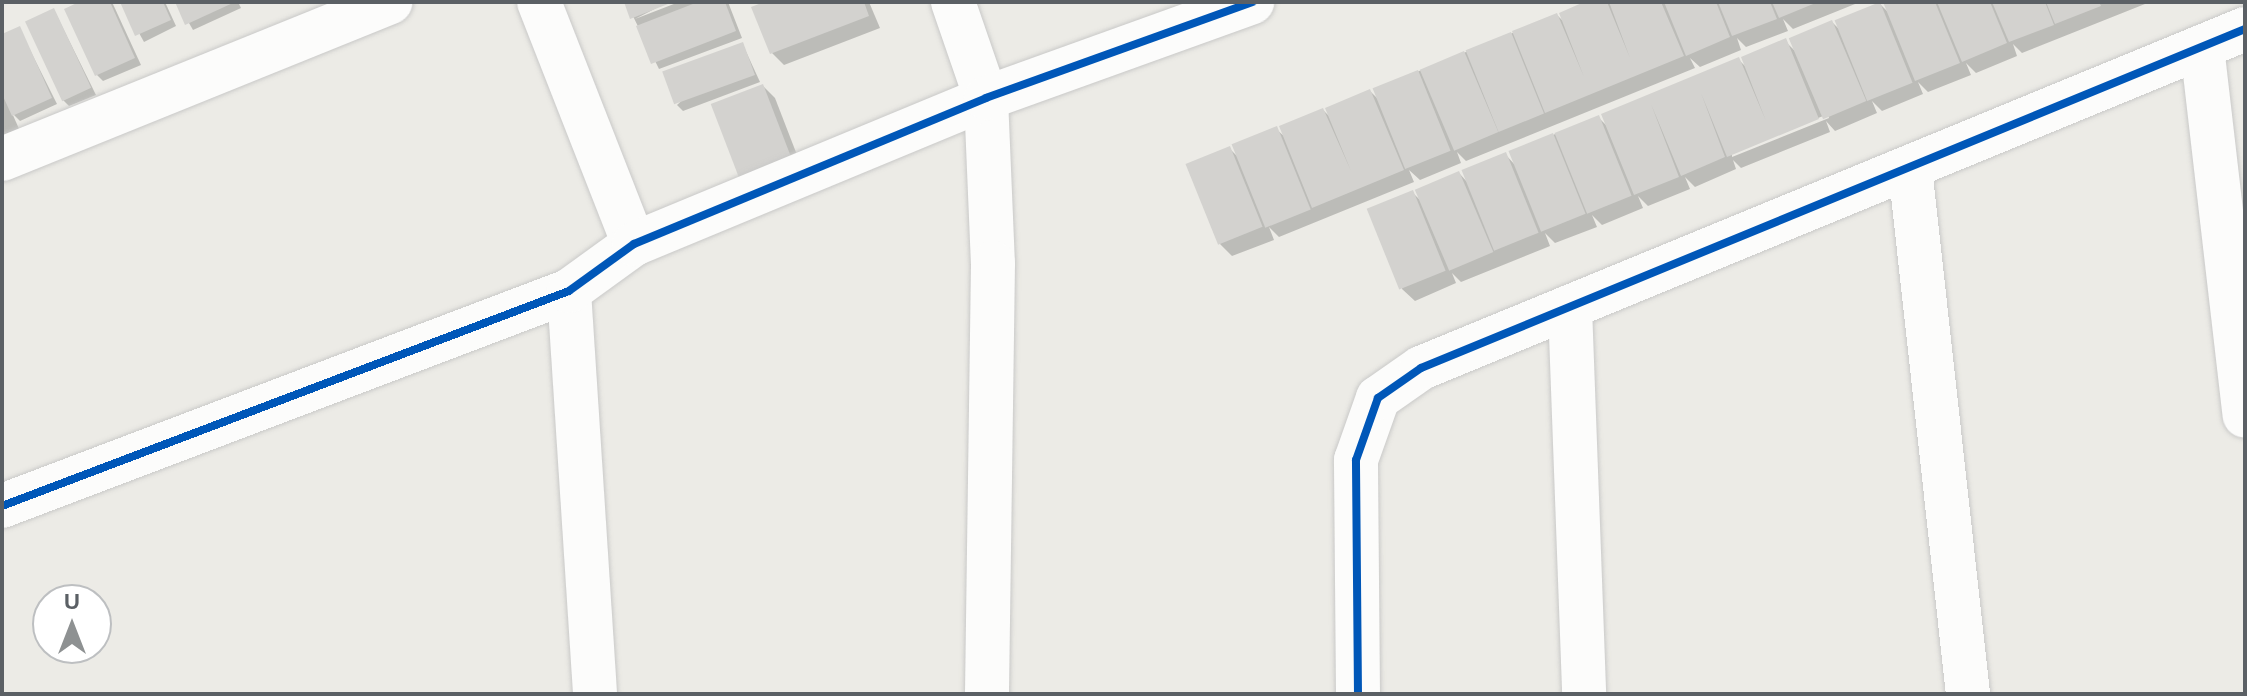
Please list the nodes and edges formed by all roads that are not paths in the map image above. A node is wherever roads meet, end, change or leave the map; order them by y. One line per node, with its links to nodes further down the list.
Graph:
1 (390, 2): 8 (street)
2 (539, 2): 10 (street)
3 (953, 2): 7 (street)
4 (1252, 2): 7 (street)
5 (2245, 29): 6 (street)
6 (2202, 47): 9 (street); 13 (street)
7 (986, 98): 10 (street); 16 (street)
8 (2, 159)
9 (1910, 168): 12 (street); 19 (street)
10 (634, 244): 11 (street)
11 (569, 291): 14 (street); 15 (street)
12 (1570, 307): 17 (street); 18 (street)
13 (2245, 416)
14 (2, 506)
15 (595, 694)
16 (987, 694)
17 (1358, 694)
18 (1584, 694)
19 (1968, 694)

